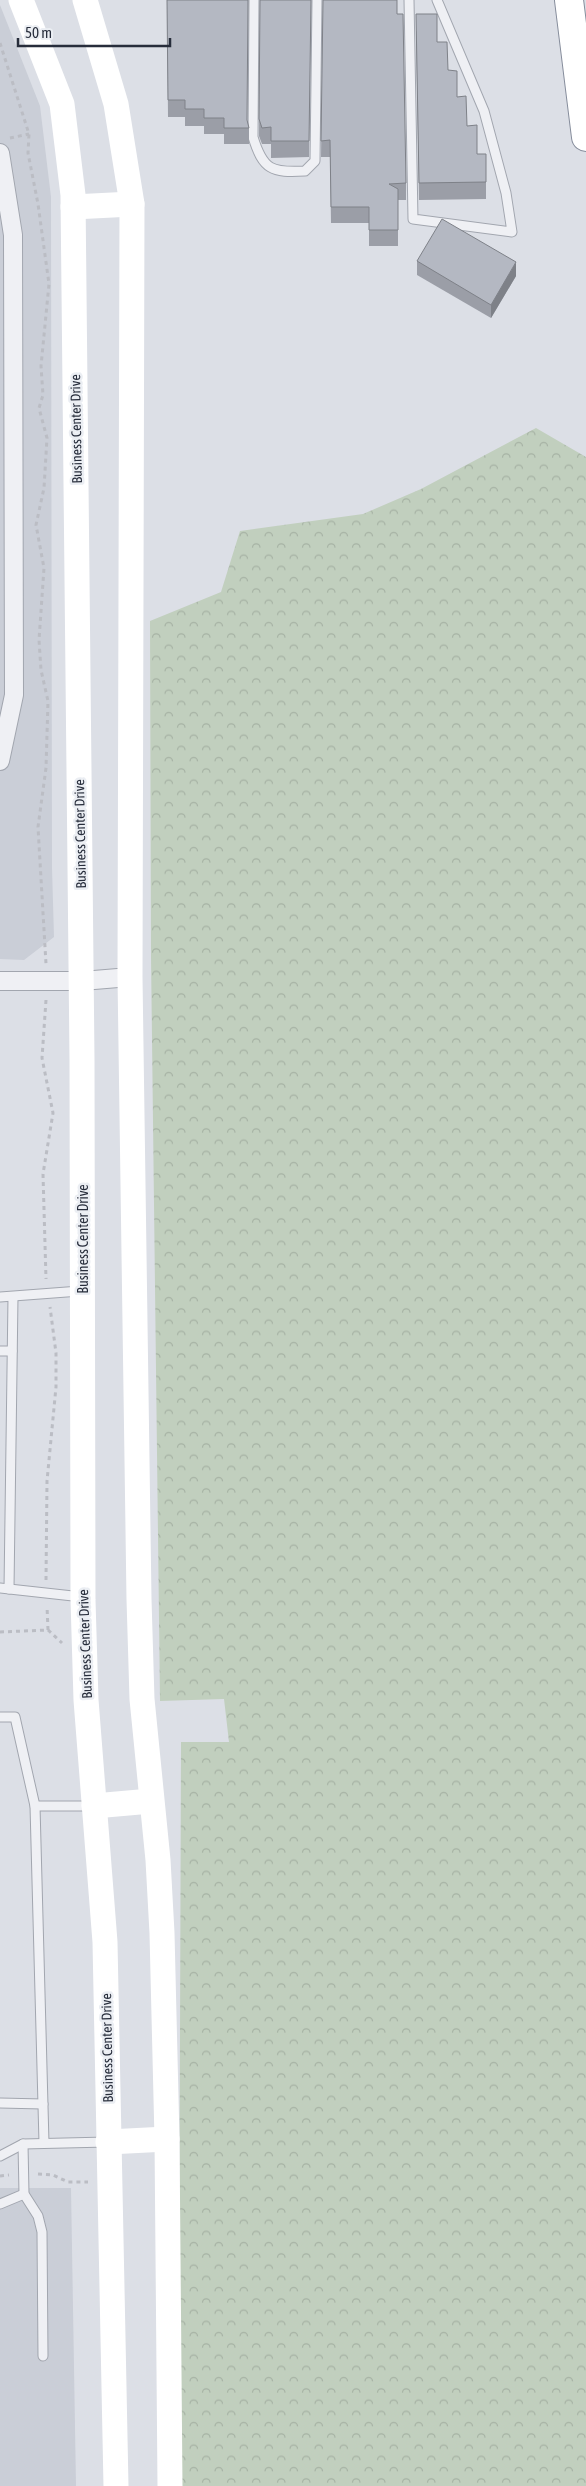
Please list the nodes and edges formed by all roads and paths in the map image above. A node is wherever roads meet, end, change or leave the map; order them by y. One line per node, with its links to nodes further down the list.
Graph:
1 (21, 0): 14 (street, Business Center Drive)
2 (85, 0): 13 (street)
3 (254, 0): 4 (lane)
4 (317, 0)
5 (410, 0): 6 (lane)
6 (437, 0)
7 (569, 0): 10 (highway)
8 (0, 43): 9 (path)
9 (29, 134): 11 (path); 18 (path)
10 (586, 137)
11 (0, 140)
12 (0, 153): 15 (street)
13 (132, 204): 14 (street); 16 (street)
14 (73, 207): 19 (street, Business Center Drive)
15 (0, 761)
16 (130, 977): 19 (street); 31 (street)
17 (0, 981): 18 (street)
18 (47, 981): 19 (street); 21 (path)
19 (82, 981): 20 (street, Business Center Drive)
20 (83, 1291): 21 (lane); 28 (street, Business Center Drive)
21 (48, 1294): 23 (lane); 27 (path)
22 (0, 1297): 23 (lane)
23 (13, 1297): 25 (lane)
24 (0, 1351): 25 (lane)
25 (12, 1351): 26 (lane)
26 (5, 1589): 27 (lane)
27 (46, 1593): 28 (lane); 29 (path)
28 (83, 1597): 33 (street, Business Center Drive)
29 (0, 1632)
30 (0, 1717): 32 (lane)
31 (150, 1801): 33 (street); 36 (street)
32 (35, 1806): 33 (lane); 35 (lane)
33 (94, 1806): 37 (street, Business Center Drive)
34 (0, 2103): 35 (lane)
35 (43, 2104): 38 (lane)
36 (168, 2139): 37 (street); 48 (street)
37 (108, 2142): 38 (lane); 47 (street, Business Center Drive)
38 (44, 2143): 39 (lane)
39 (23, 2144): 40 (lane); 41 (lane)
40 (0, 2156)
41 (24, 2174): 42 (path); 43 (path); 44 (lane)
42 (0, 2176)
43 (90, 2182)
44 (24, 2194): 45 (lane); 46 (lane)
45 (0, 2204)
46 (43, 2356)
47 (116, 2486)
48 (170, 2486)

